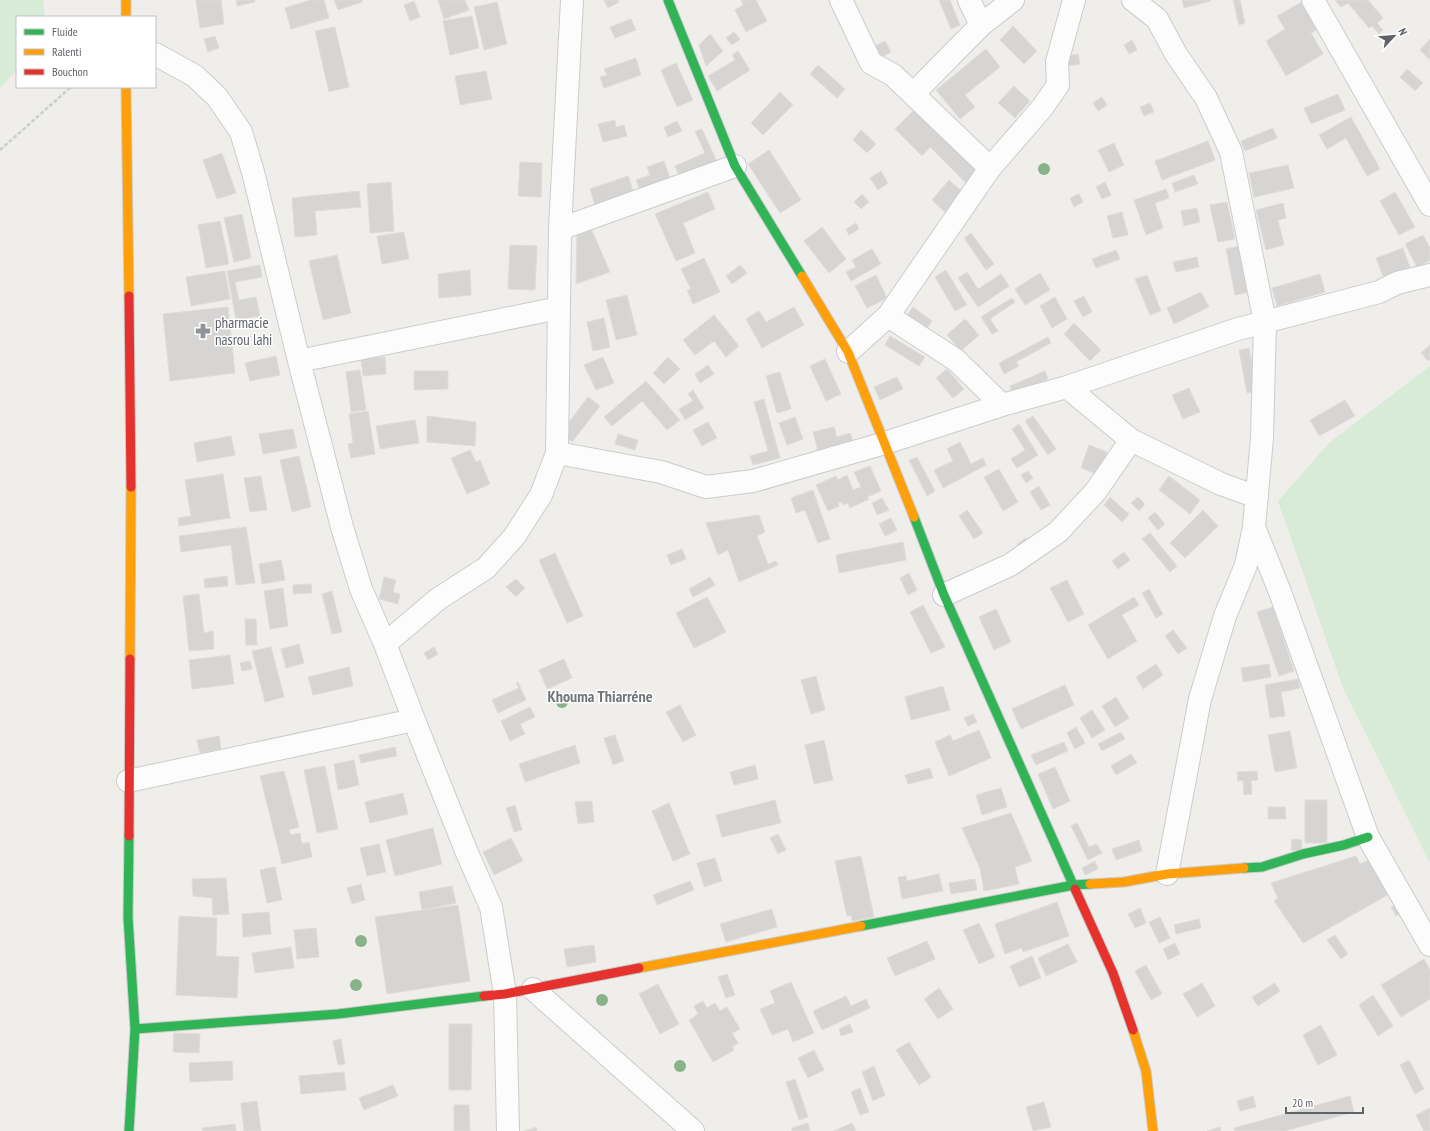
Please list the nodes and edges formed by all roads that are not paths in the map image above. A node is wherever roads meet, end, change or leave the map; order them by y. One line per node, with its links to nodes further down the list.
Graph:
1 (126, 0): 10 (street)
2 (572, 0): 18 (street)
3 (668, 0): 15 (street)
4 (841, 0): 14 (street)
5 (969, 0): 11 (street)
6 (1014, 0): 11 (street)
7 (1074, 0): 16 (street)
8 (1133, 0): 22 (street)
9 (1313, 0): 17 (street)
10 (126, 16)
11 (981, 25): 14 (street)
12 (156, 55): 24 (street)
13 (126, 88): 35 (street)
14 (913, 94): 16 (street)
15 (735, 166): 18 (street); 23 (street)
16 (990, 168): 21 (street)
17 (1430, 205)
18 (560, 229): 20 (street)
19 (1430, 274): 22 (street)
20 (559, 308): 24 (street); 29 (street)
21 (888, 316): 23 (street); 26 (street)
22 (1265, 322): 25 (street); 30 (street)
23 (848, 352): 28 (street)
24 (299, 361): 33 (street)
25 (1067, 387): 26 (street); 27 (street)
26 (1002, 405): 28 (street)
27 (1131, 440): 30 (street); 32 (street)
28 (885, 443): 29 (street); 32 (street)
29 (557, 453): 33 (street)
30 (1257, 497): 31 (street)
31 (1254, 527): 36 (street); 37 (street)
32 (944, 595): 38 (street)
33 (386, 644): 34 (street)
34 (414, 720): 35 (street); 41 (street)
35 (128, 781): 42 (street)
36 (1368, 837): 37 (street); 39 (street)
37 (1167, 874): 38 (street)
38 (1074, 885): 40 (street); 46 (street)
39 (1430, 945)
40 (533, 989): 41 (street); 45 (street)
41 (505, 994): 42 (street); 44 (street)
42 (135, 1029): 43 (street)
43 (129, 1131)
44 (508, 1131)
45 (693, 1131)
46 (1153, 1131)

